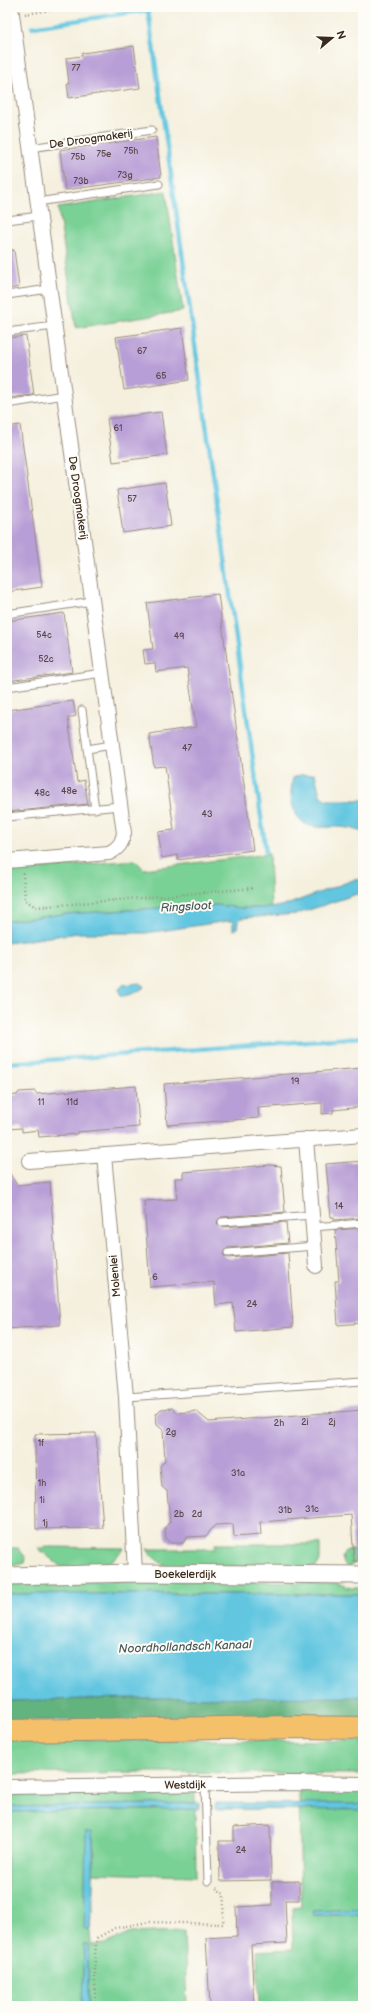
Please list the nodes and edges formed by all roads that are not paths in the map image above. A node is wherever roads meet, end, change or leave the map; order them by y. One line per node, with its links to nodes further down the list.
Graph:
1 (11, 11): 3 (street, De Droogmakerij)
2 (152, 130): 3 (lane, De Droogmakerij)
3 (30, 148): 5 (street, De Droogmakerij)
4 (159, 184): 5 (lane)
5 (37, 202): 6 (street, De Droogmakerij)
6 (39, 216): 7 (lane); 8 (street, De Droogmakerij)
7 (7, 220)
8 (49, 289): 9 (lane); 10 (street, De Droogmakerij)
9 (7, 295)
10 (54, 326): 11 (lane); 12 (street, De Droogmakerij)
11 (7, 332)
12 (64, 395): 13 (lane); 14 (street, De Droogmakerij)
13 (7, 404)
14 (92, 602): 15 (lane); 16 (street, De Droogmakerij)
15 (7, 614)
16 (102, 673): 17 (lane); 19 (street, De Droogmakerij)
17 (7, 687)
18 (82, 710): 20 (lane)
19 (112, 745): 20 (lane); 21 (street, De Droogmakerij)
20 (87, 749): 22 (lane)
21 (120, 806): 22 (lane); 24 (street, De Droogmakerij)
22 (95, 809): 23 (lane)
23 (7, 817)
24 (7, 861)
25 (363, 1135): 26 (street)
26 (306, 1140): 27 (street); 29 (street)
27 (104, 1155): 28 (street); 36 (street, Molenlei)
28 (29, 1161)
29 (313, 1221): 30 (lane); 31 (lane); 32 (street)
30 (222, 1222)
31 (363, 1223)
32 (315, 1246): 33 (lane); 34 (street)
33 (228, 1253)
34 (316, 1266)
35 (363, 1381): 36 (lane)
36 (126, 1397): 37 (street, Molenlei)
37 (135, 1573): 38 (street, Boekelerdijk); 39 (street, Boekelerdijk)
38 (363, 1575)
39 (7, 1576)
40 (363, 1728): 41 (main road)
41 (7, 1731)
42 (205, 1784): 43 (street, Westdijk); 44 (street, Westdijk); 45 (lane)
43 (363, 1784)
44 (7, 1788)
45 (208, 1881)

